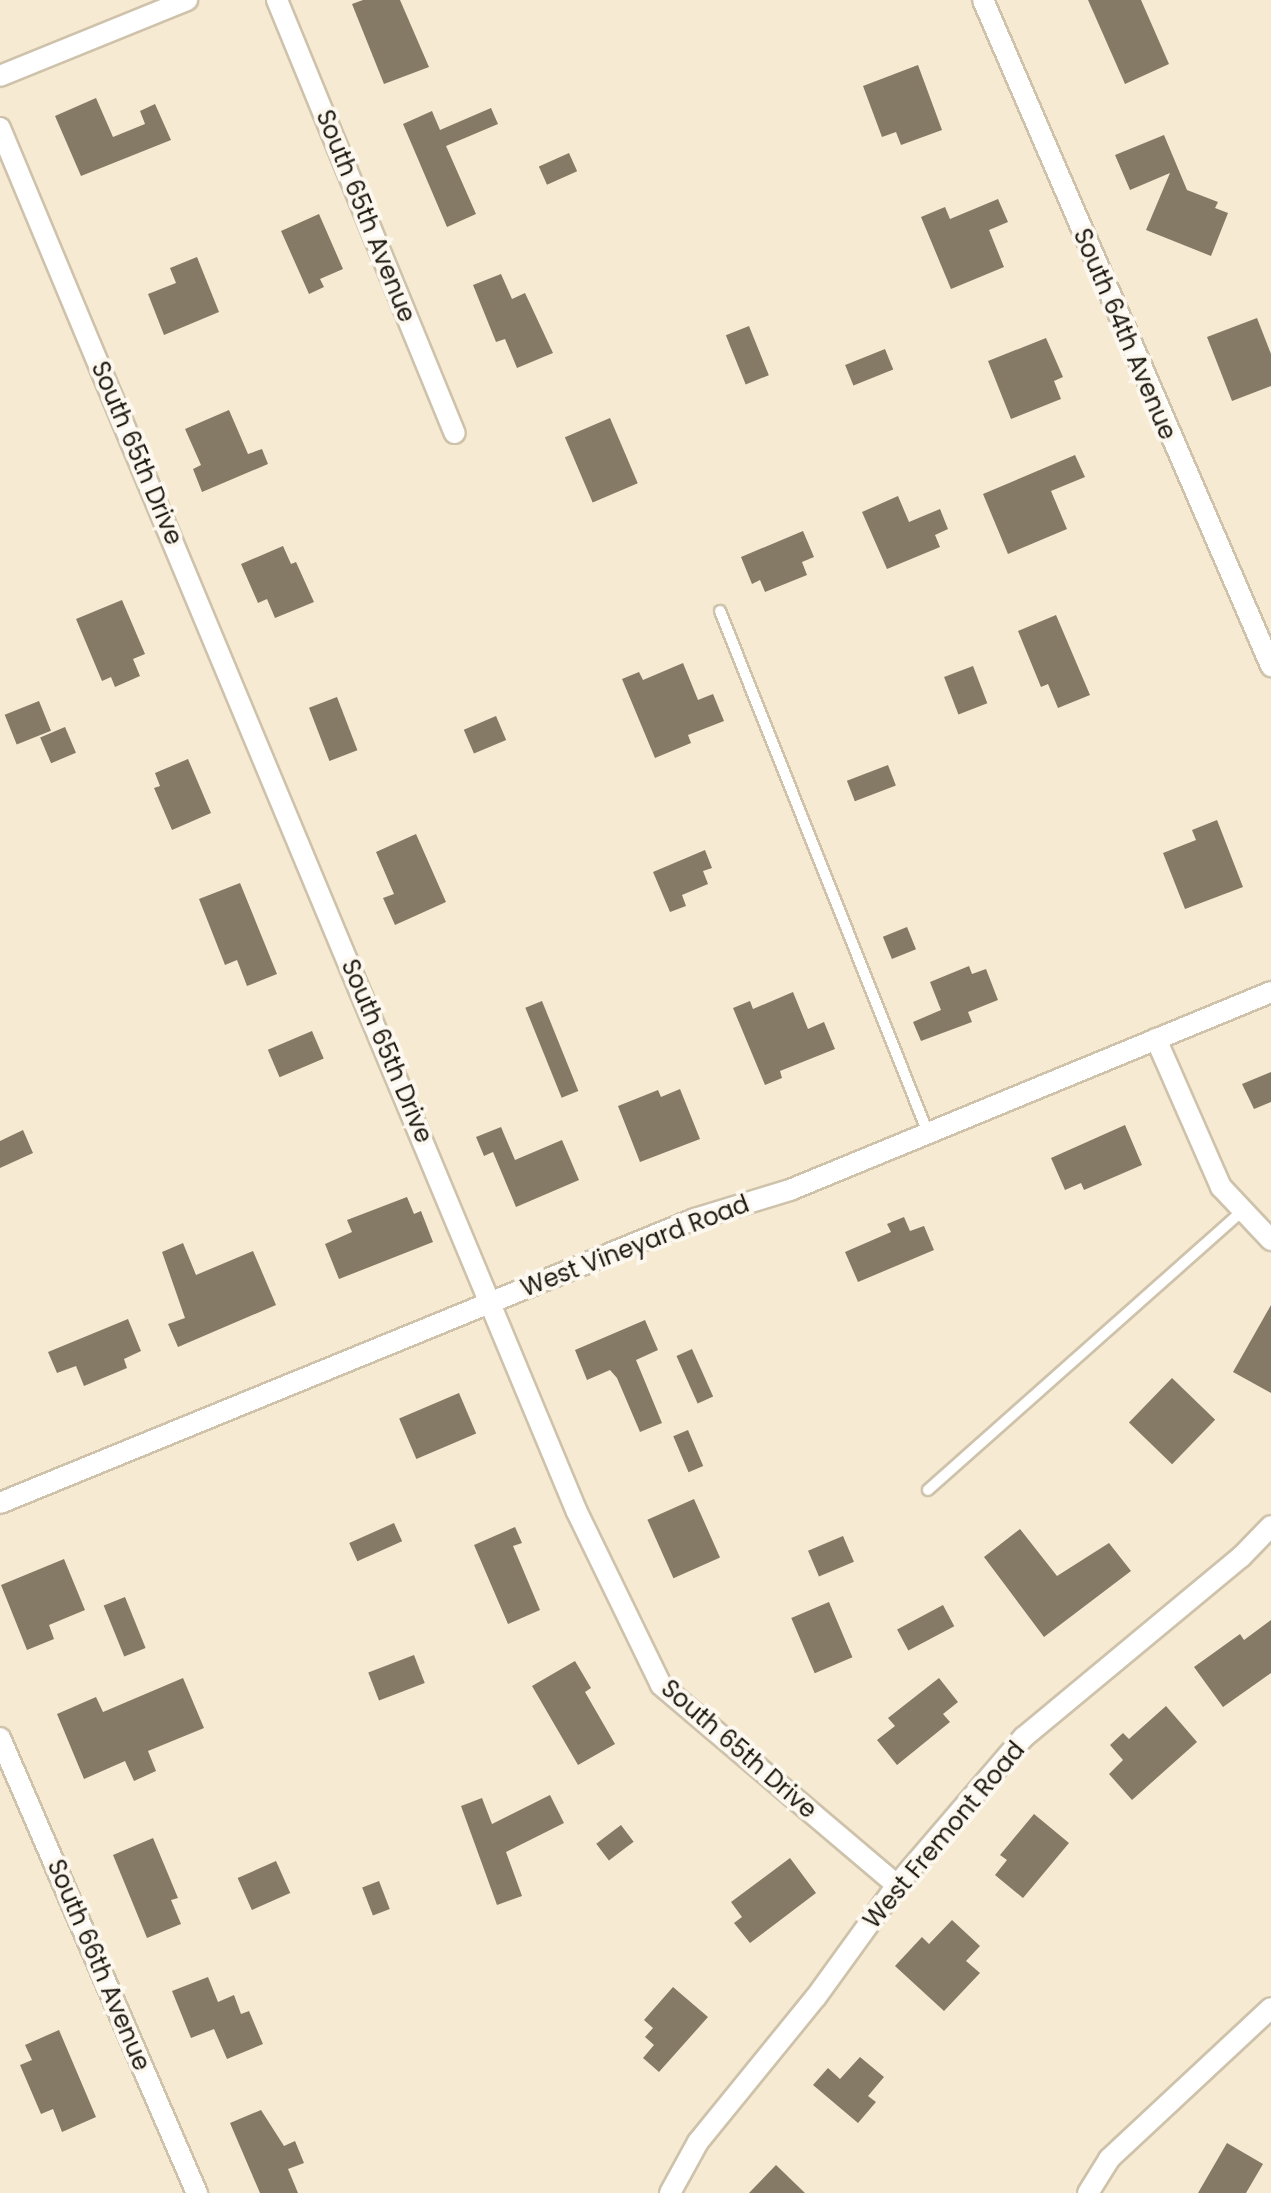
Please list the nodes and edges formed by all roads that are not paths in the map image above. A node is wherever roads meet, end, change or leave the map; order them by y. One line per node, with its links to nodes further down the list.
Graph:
1 (187, 0): 4 (street)
2 (277, 0): 6 (street, South 65th Avenue)
3 (983, 0): 8 (street, South 64th Avenue)
4 (0, 76)
5 (0, 128): 14 (street, South 65th Drive)
6 (455, 433)
7 (720, 611): 11 (lane)
8 (1271, 666)
9 (1271, 992): 10 (street, West Vineyard Road)
10 (1156, 1039): 11 (street, West Vineyard Road); 12 (street)
11 (928, 1133): 14 (street, West Vineyard Road)
12 (1241, 1212): 13 (street); 15 (lane)
13 (1271, 1240)
14 (492, 1301): 16 (street, West Vineyard Road); 19 (street, South 65th Drive)
15 (928, 1490)
16 (0, 1503)
17 (1271, 1526): 19 (street, West Fremont Road)
18 (0, 1738): 21 (street, South 66th Avenue)
19 (897, 1885): 22 (street, West Fremont Road)
20 (1271, 2008): 23 (street)
21 (197, 2193)
22 (670, 2193)
23 (1088, 2193)

